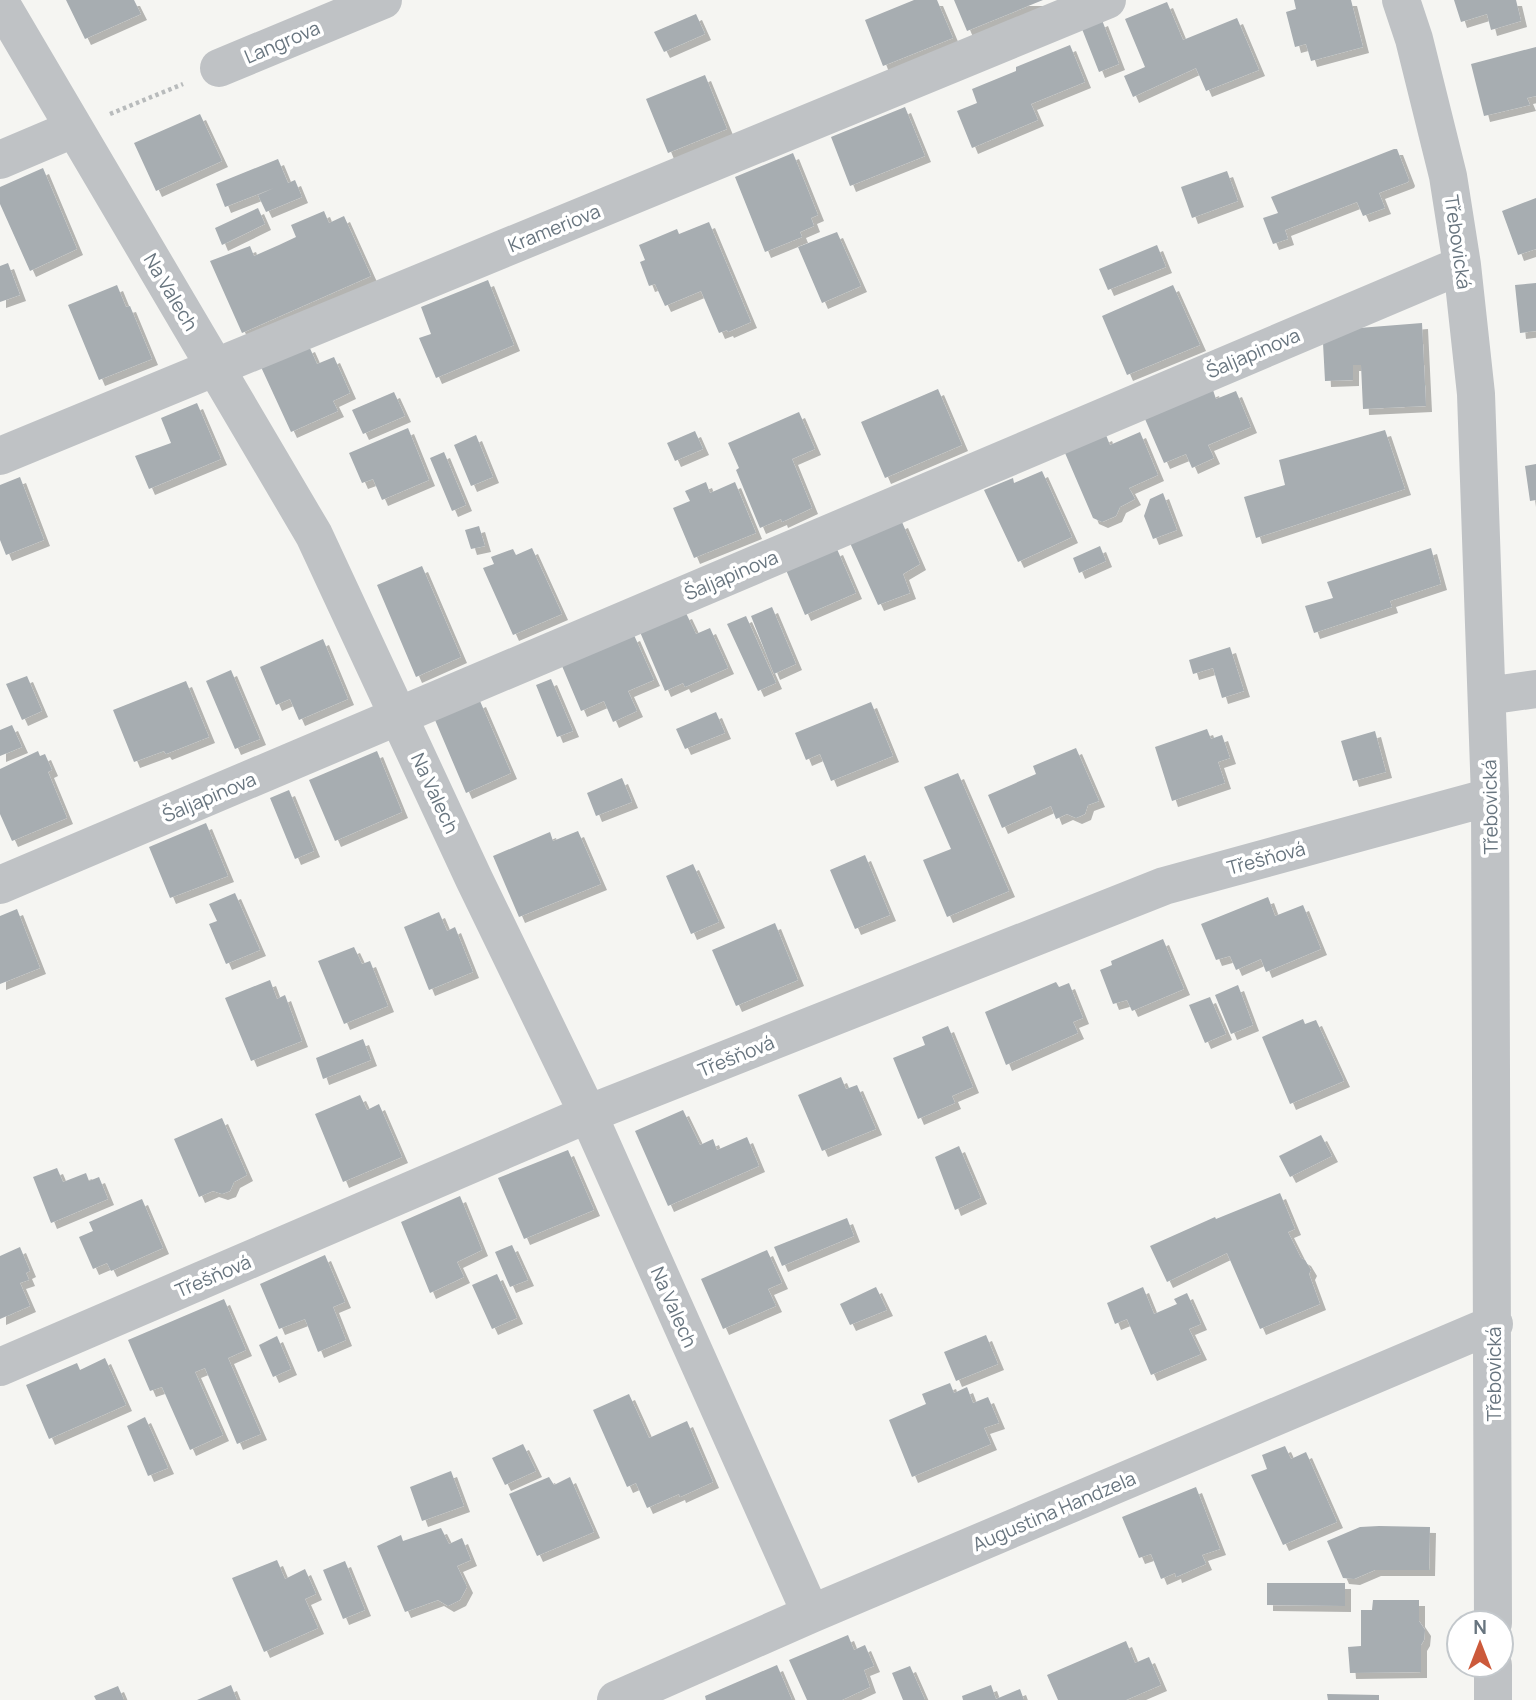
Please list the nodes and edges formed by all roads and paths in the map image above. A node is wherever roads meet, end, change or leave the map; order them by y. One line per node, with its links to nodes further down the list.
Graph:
1 (383, 0): 5 (street, Langrova)
2 (1107, 0): 9 (street, Krameriova)
3 (1401, 0): 8 (street, Třebovická)
4 (0, 2): 6 (street, Na Valech)
5 (219, 68): 6 (path)
6 (73, 129): 7 (street); 9 (street, Na Valech)
7 (0, 160)
8 (1462, 265): 12 (street, Třebovická); 13 (street, Šaljapinova)
9 (216, 366): 10 (street, Krameriova); 13 (street, Na Valech)
10 (0, 456)
11 (1536, 689): 12 (street)
12 (1488, 696): 14 (street, Třebovická)
13 (399, 716): 15 (street, Šaljapinova); 16 (street, Na Valech)
14 (1490, 797): 16 (street, Třešňová); 17 (street, Třebovická)
15 (0, 886)
16 (588, 1114): 18 (street, Třešňová); 20 (street, Na Valech)
17 (1494, 1324): 19 (street, Třebovická); 20 (street, Augustina Handzela)
18 (0, 1367)
19 (1493, 1609)
20 (811, 1614): 22 (street, Augustina Handzela)
21 (1493, 1679): 23 (street)
22 (616, 1700)
23 (1493, 1700)

